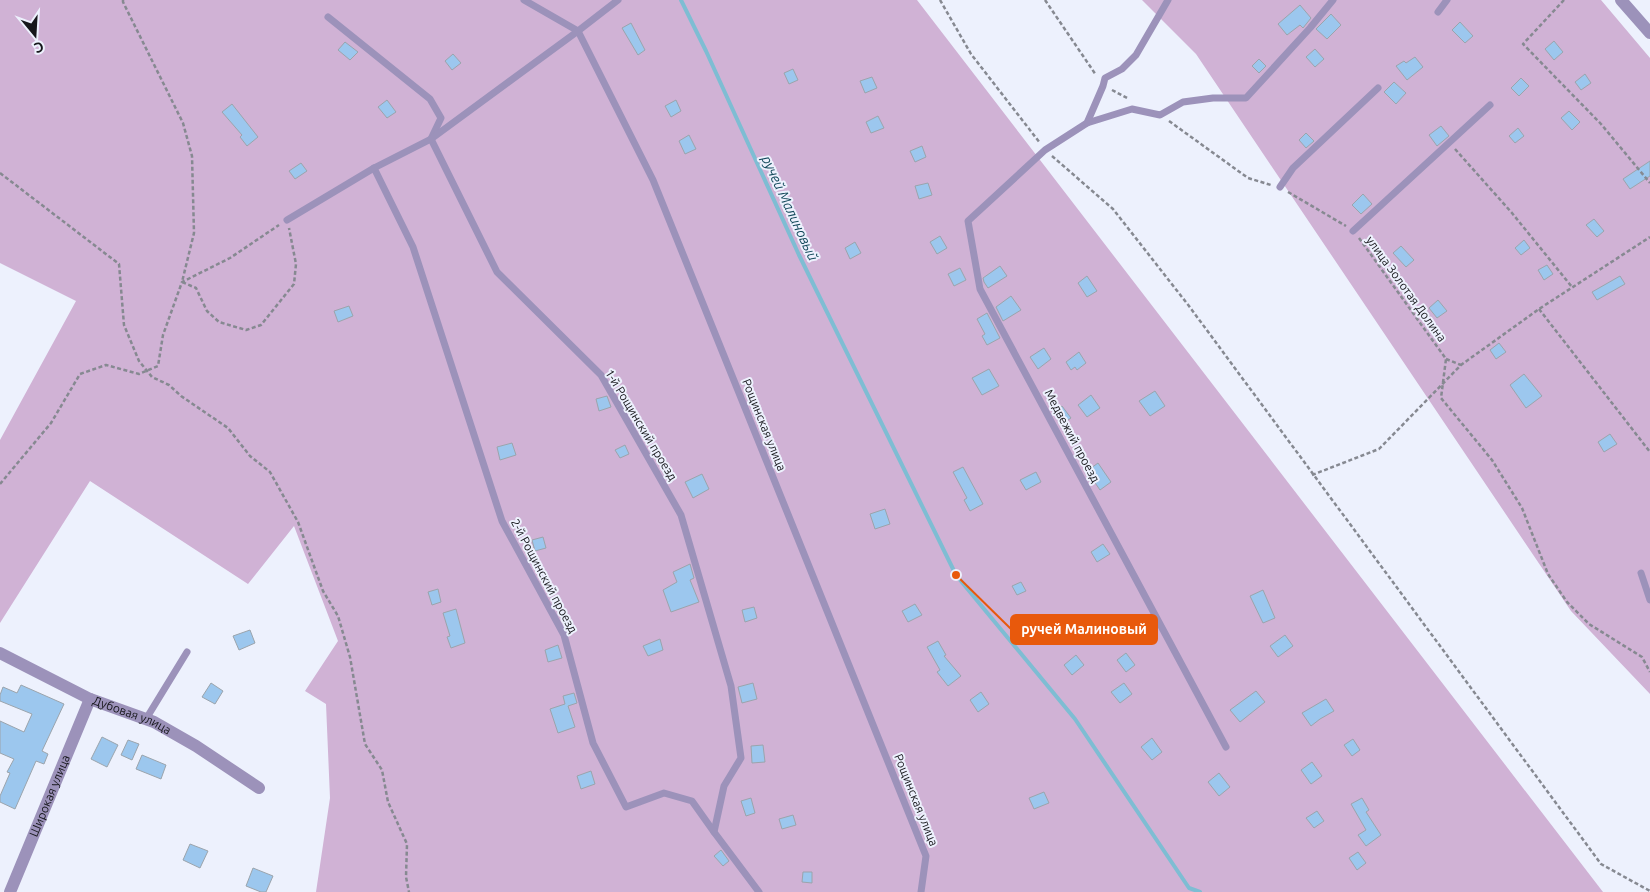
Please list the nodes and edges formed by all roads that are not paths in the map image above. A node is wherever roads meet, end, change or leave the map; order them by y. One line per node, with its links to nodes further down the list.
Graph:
1 (524, 0): 9 (lane)
2 (618, 0): 9 (lane)
3 (1168, 0): 13 (lane)
4 (1334, 0): 13 (lane)
5 (1447, 0): 7 (lane)
6 (1621, 0): 10 (street)
7 (1438, 12)
8 (328, 17): 14 (lane)
9 (578, 31): 14 (lane); 30 (lane, Рощинская улица)
10 (1650, 33)
11 (1378, 88): 16 (lane)
12 (1490, 105): 18 (lane)
13 (1087, 123): 25 (lane, Медвежий проезд)
14 (431, 139): 15 (lane); 27 (lane, 1-й Рощинский проезд)
15 (374, 168): 17 (lane); 27 (lane, 2-й Рощинский проезд)
16 (1280, 188)
17 (287, 220)
18 (1353, 230)
19 (1641, 573): 20 (lane)
20 (1650, 600)
21 (0, 652): 23 (street, Дубовая улица)
22 (187, 652): 24 (lane)
23 (90, 699): 24 (street, Дубовая улица); 28 (street, Широкая улица)
24 (146, 719): 26 (street, Дубовая улица)
25 (1226, 747)
26 (259, 788)
27 (714, 832): 29 (lane)
28 (10, 892)
29 (759, 892)
30 (921, 892)

